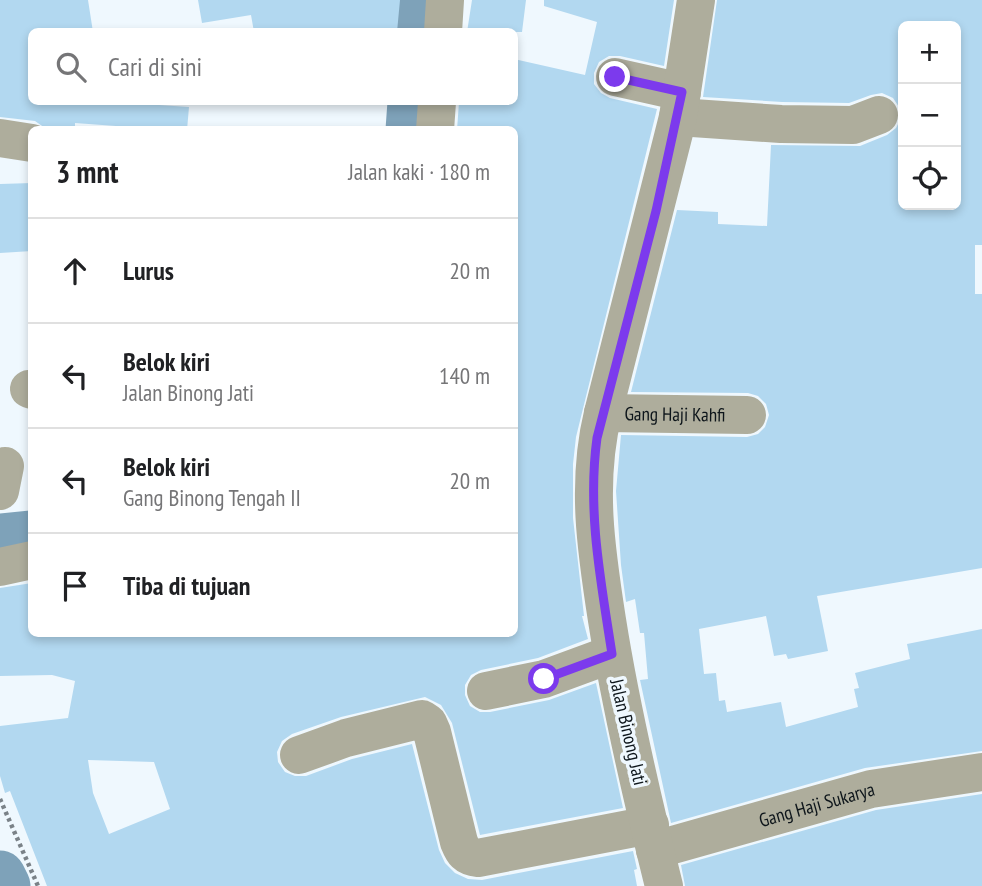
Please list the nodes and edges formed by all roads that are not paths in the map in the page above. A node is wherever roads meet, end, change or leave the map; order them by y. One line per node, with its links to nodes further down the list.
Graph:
1 (445, 0): 3 (street)
2 (696, 0): 5 (street, Jalan Binong Jati)
3 (443, 28)
4 (615, 77): 5 (street)
5 (680, 104): 7 (street); 11 (street, Jalan Binong Jati)
6 (437, 105): 8 (street)
7 (879, 115)
8 (435, 126)
9 (0, 138): 10 (street)
10 (28, 143)
11 (603, 413): 12 (street, Gang Haji Kahfi); 15 (street, Jalan Binong Jati)
12 (747, 415)
13 (28, 561): 14 (street)
14 (0, 567)
15 (612, 654): 16 (street); 19 (street, Jalan Binong Jati)
16 (485, 691)
17 (299, 754): 19 (street, Gang Haji Sukarya)
18 (982, 772): 19 (street, Gang Haji Sukarya)
19 (653, 837): 20 (street, Jalan Binong Jati)
20 (664, 886)

